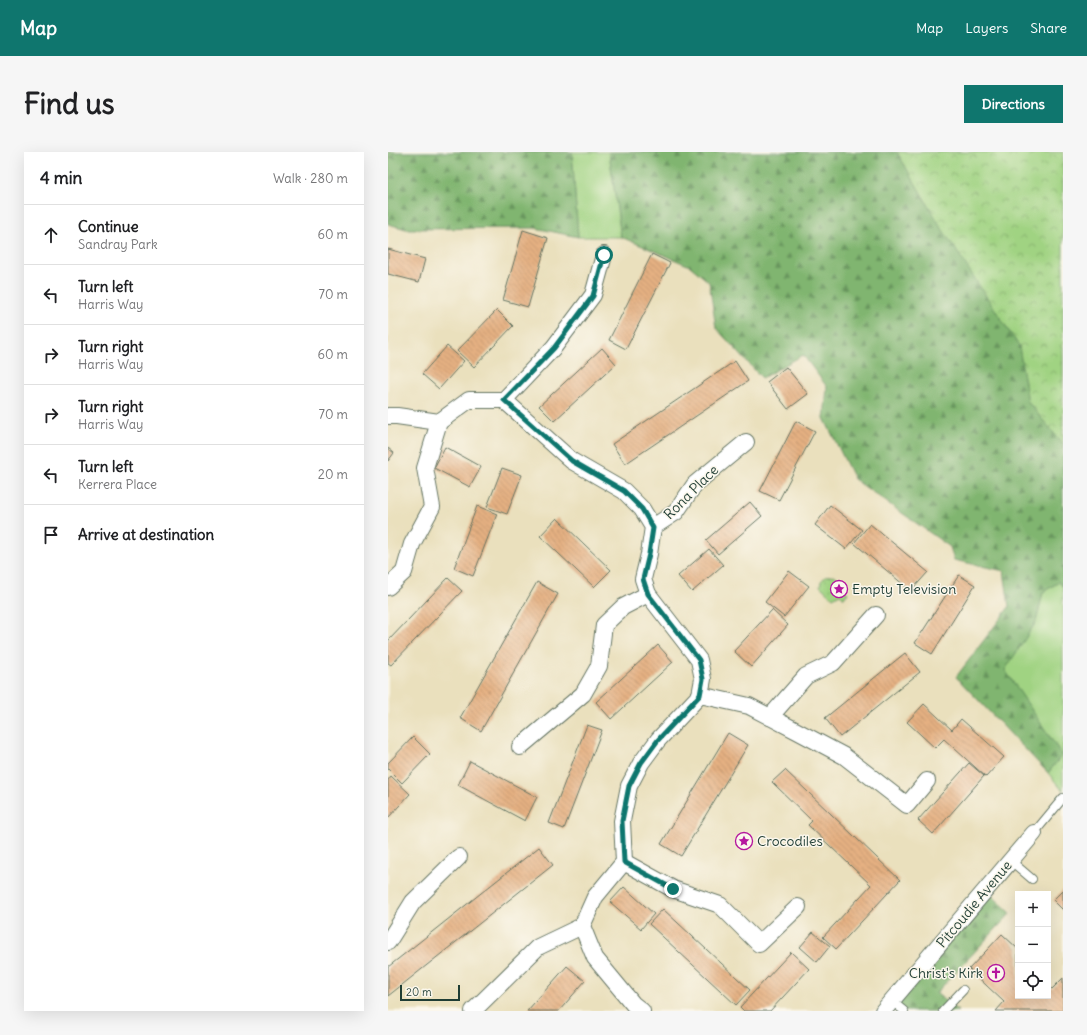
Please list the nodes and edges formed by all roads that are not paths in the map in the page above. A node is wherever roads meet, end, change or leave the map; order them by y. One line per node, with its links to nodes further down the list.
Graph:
1 (604, 255): 2 (street)
2 (504, 400): 4 (street); 6 (street)
3 (388, 416): 4 (street)
4 (439, 422): 7 (street)
5 (746, 442): 6 (street, Rona Place)
6 (653, 528): 8 (street)
7 (388, 587)
8 (648, 594): 10 (street); 12 (street)
9 (876, 615): 11 (street)
10 (700, 695): 11 (street); 18 (street)
11 (770, 717): 13 (street)
12 (520, 747)
13 (927, 781)
14 (1063, 798): 15 (lane)
15 (1034, 833): 17 (street, Pitcoudie Avenue)
16 (460, 857): 22 (street)
17 (1010, 861): 19 (lane); 24 (street, Pitcoudie Avenue)
18 (624, 862): 20 (street); 21 (street)
19 (1032, 879)
20 (798, 907)
21 (582, 926): 25 (street); 26 (street)
22 (388, 942)
23 (963, 990): 27 (lane)
24 (893, 1008)
25 (633, 1009)
26 (473, 1011)
27 (943, 1011)

